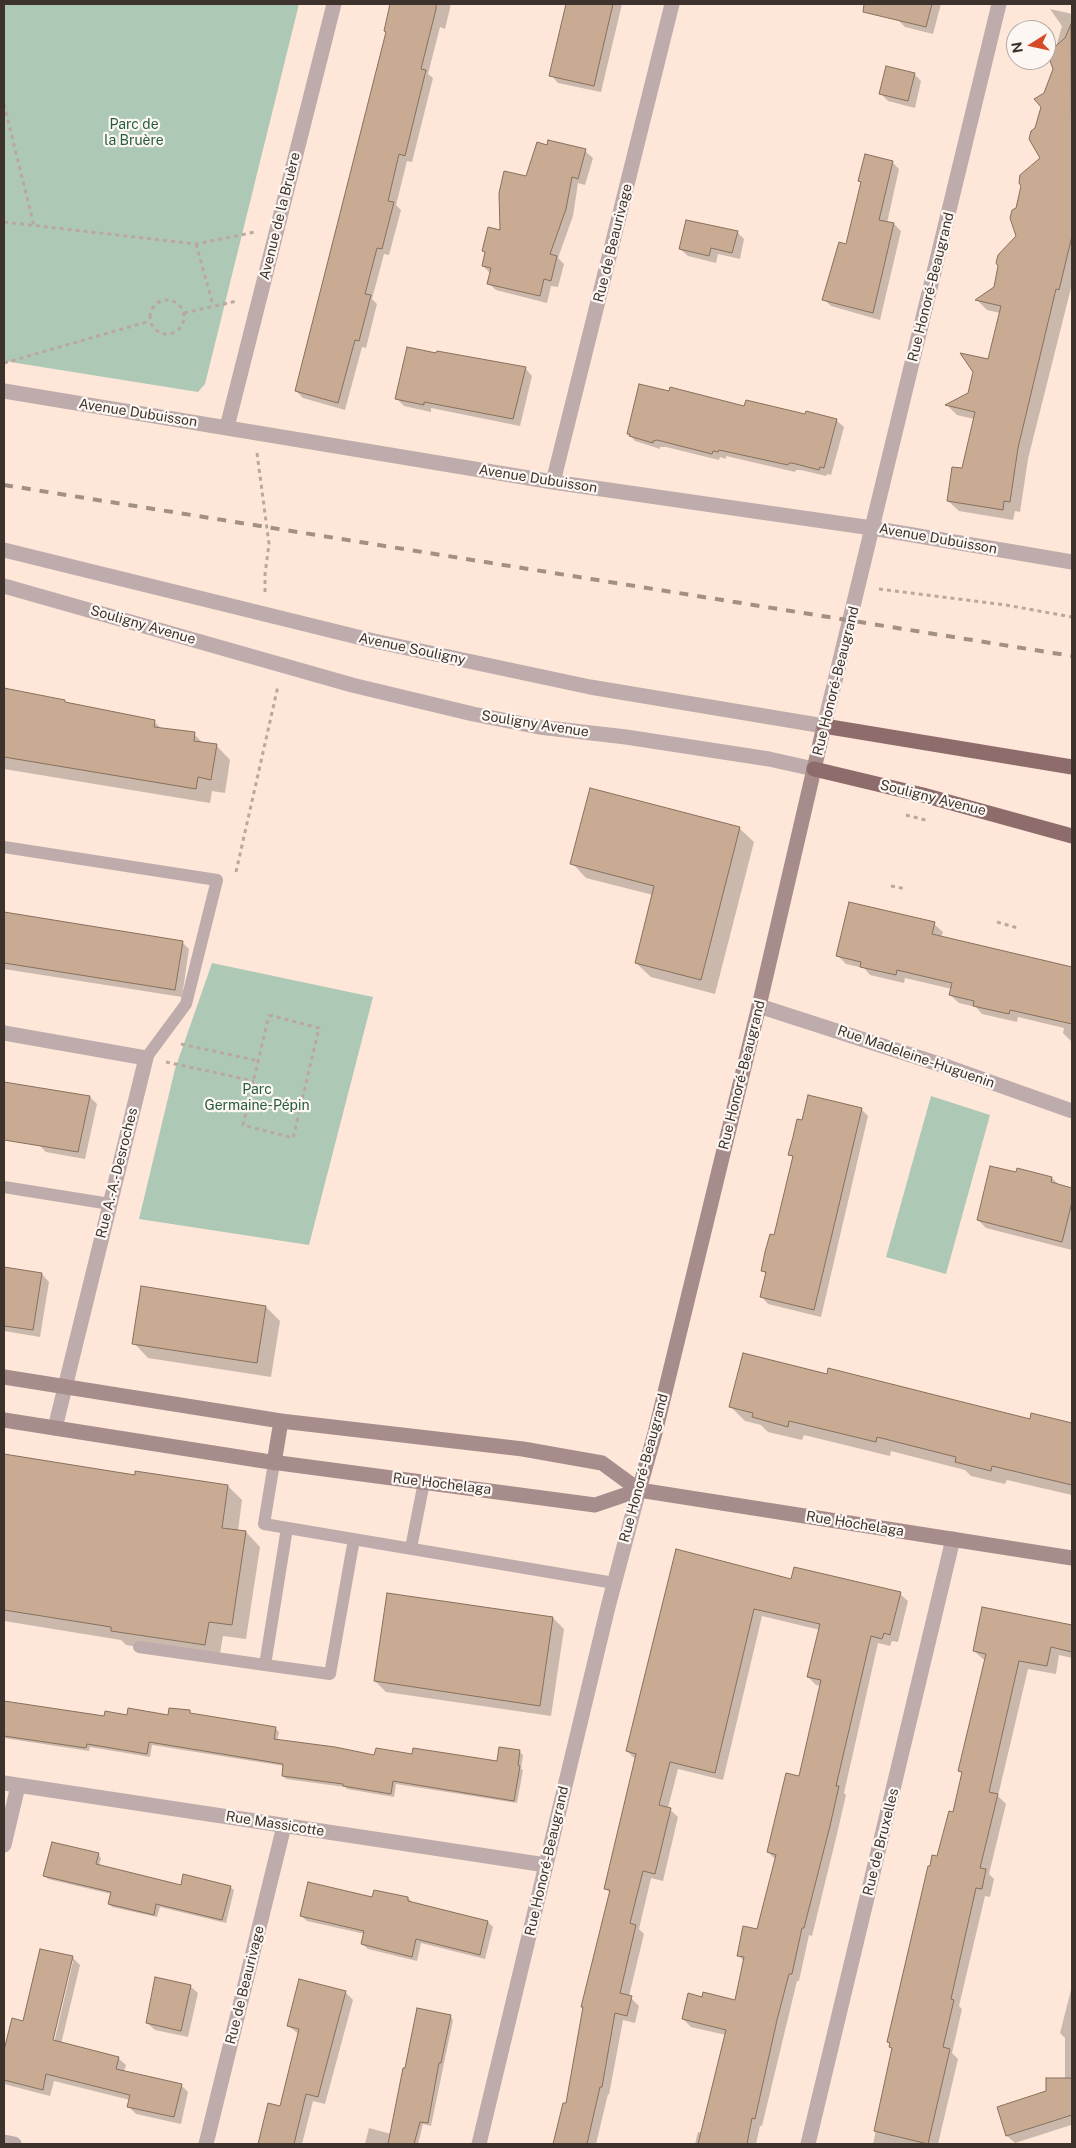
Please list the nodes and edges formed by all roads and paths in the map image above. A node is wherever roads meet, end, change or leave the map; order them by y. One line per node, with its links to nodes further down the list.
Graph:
1 (334, 4): 7 (street, Avenue de la Bruère)
2 (672, 4): 17 (street, Rue de Beaurivage)
3 (999, 4): 18 (street, Rue Honoré-Beaugrand)
4 (4, 104): 6 (path)
5 (4, 222): 6 (path)
6 (34, 226): 8 (path)
7 (277, 228): 8 (path); 9 (street, Avenue de la Bruère)
8 (196, 244): 10 (path)
9 (260, 297): 10 (path); 15 (street, Avenue de la Bruère)
10 (212, 305): 11 (path)
11 (184, 313): 12 (path); 12 (path)
12 (150, 321): 13 (path)
13 (4, 363)
14 (4, 391): 15 (street, Avenue Dubuisson)
15 (227, 427): 16 (street, Avenue Dubuisson)
16 (255, 433): 17 (street, Avenue Dubuisson); 23 (path)
17 (553, 482): 18 (street, Avenue Dubuisson)
18 (872, 528): 20 (street, Avenue Dubuisson); 22 (street, Rue Honoré-Beaugrand)
19 (4, 550): 26 (street, Avenue Souligny)
20 (1072, 562)
21 (4, 586): 28 (street, Souligny Avenue)
22 (858, 587): 24 (path); 26 (street, Rue Honoré-Beaugrand)
23 (266, 600)
24 (1072, 617)
25 (278, 683): 31 (path)
26 (824, 726): 27 (highway); 28 (main road, Rue Honoré-Beaugrand)
27 (1072, 767)
28 (814, 769): 29 (highway, Souligny Avenue); 36 (main road, Rue Honoré-Beaugrand)
29 (1072, 836)
30 (4, 847): 31 (lane)
31 (217, 880): 38 (lane)
32 (891, 886): 33 (path)
33 (906, 889)
34 (997, 922): 35 (path)
35 (1018, 928)
36 (759, 1006): 42 (street, Rue Madeleine-Huguenin); 52 (main road, Rue Honoré-Beaugrand)
37 (4, 1033): 39 (street)
38 (160, 1039): 39 (lane); 40 (path)
39 (146, 1058): 41 (path); 44 (street, Rue A.-A.-Desroches)
40 (259, 1061): 41 (path); 41 (path)
41 (254, 1081)
42 (1072, 1111)
43 (4, 1187): 44 (lane)
44 (110, 1204): 46 (street, Rue A.-A.-Desroches)
45 (4, 1377): 46 (main road, Rue Hochelaga)
46 (64, 1387): 48 (main road, Rue Hochelaga); 49 (street, Rue A.-A.-Desroches)
47 (4, 1420): 49 (main road, Rue Hochelaga)
48 (281, 1421): 50 (main road); 52 (main road, Rue Hochelaga)
49 (55, 1428): 50 (main road, Rue Hochelaga)
50 (274, 1463): 51 (main road, Rue Hochelaga); 53 (lane)
51 (424, 1482): 52 (main road, Rue Hochelaga); 56 (lane)
52 (639, 1490): 55 (main road, Rue Hochelaga); 58 (street, Rue Honoré-Beaugrand)
53 (287, 1528): 54 (lane); 60 (lane)
54 (354, 1539): 56 (lane); 60 (lane)
55 (953, 1539): 57 (main road, Rue Hochelaga); 69 (street, Rue de Bruxelles)
56 (411, 1548): 58 (lane)
57 (1072, 1558)
58 (614, 1583): 64 (street, Rue Honoré-Beaugrand)
59 (138, 1647): 60 (lane)
60 (265, 1665)
61 (11, 1785): 62 (street, Rue Massicotte); 63 (street)
62 (284, 1826): 64 (street, Rue Massicotte); 67 (street, Rue de Beaurivage)
63 (4, 1846)
64 (546, 1865): 68 (street, Rue Honoré-Beaugrand)
65 (4, 2142): 66 (street)
66 (14, 2144)
67 (206, 2144)
68 (479, 2144)
69 (808, 2144)

